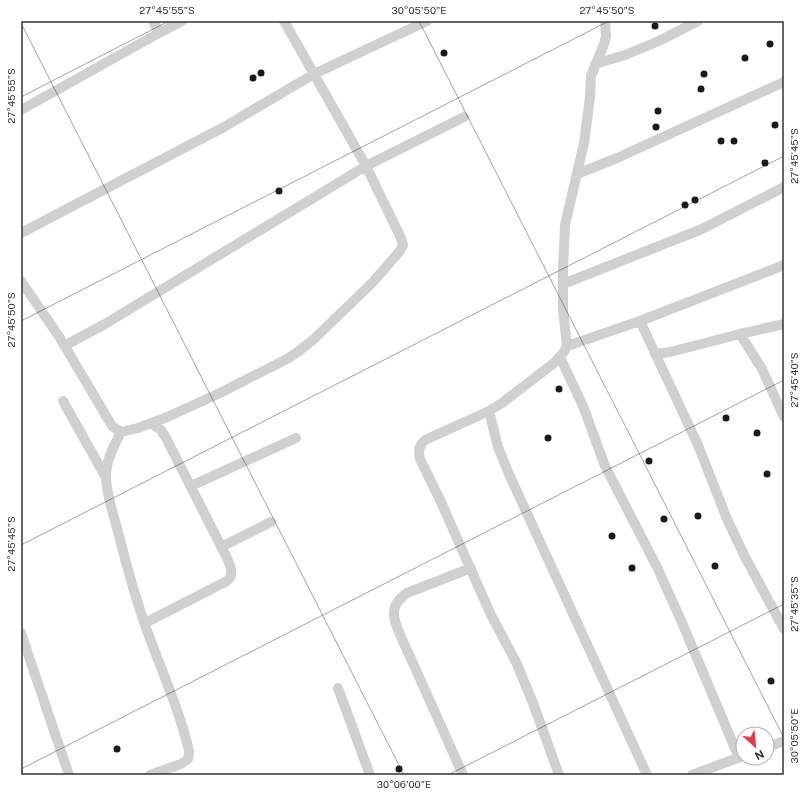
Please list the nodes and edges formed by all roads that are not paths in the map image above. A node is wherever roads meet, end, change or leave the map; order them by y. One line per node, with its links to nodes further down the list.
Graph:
1 (152, 21): 7 (street)
2 (182, 21): 7 (street)
3 (284, 21): 9 (street)
4 (427, 21): 9 (street)
5 (605, 21): 8 (street)
6 (698, 21): 8 (street)
7 (159, 33): 11 (street)
8 (595, 64): 14 (street)
9 (314, 74): 13 (street); 16 (street)
10 (784, 82): 14 (street)
11 (21, 110)
12 (464, 117): 13 (street)
13 (366, 166): 23 (street); 30 (street)
14 (578, 174): 19 (street)
15 (784, 187): 19 (street)
16 (21, 233)
17 (784, 266): 20 (street)
18 (21, 280): 23 (street)
19 (563, 284): 24 (street)
20 (640, 321): 24 (street); 25 (street)
21 (784, 324): 22 (street)
22 (740, 334): 25 (street); 29 (street)
23 (64, 346): 31 (street)
24 (568, 346): 26 (street)
25 (655, 354): 39 (street)
26 (560, 357): 28 (street); 42 (street)
27 (63, 401): 33 (street)
28 (489, 411): 37 (street); 49 (street)
29 (784, 417)
30 (151, 423): 31 (street); 34 (street)
31 (121, 432): 33 (street)
32 (296, 438): 34 (street)
33 (105, 476): 38 (street)
34 (190, 486): 36 (street)
35 (271, 522): 36 (street)
36 (221, 547): 38 (street)
37 (471, 568): 47 (street); 48 (street)
38 (145, 623): 45 (street)
39 (784, 629)
40 (21, 633): 44 (street)
41 (338, 688): 46 (street)
42 (735, 743)
43 (735, 759): 50 (street)
44 (69, 775)
45 (150, 775)
46 (370, 775)
47 (463, 775)
48 (559, 775)
49 (647, 775)
50 (692, 775)

